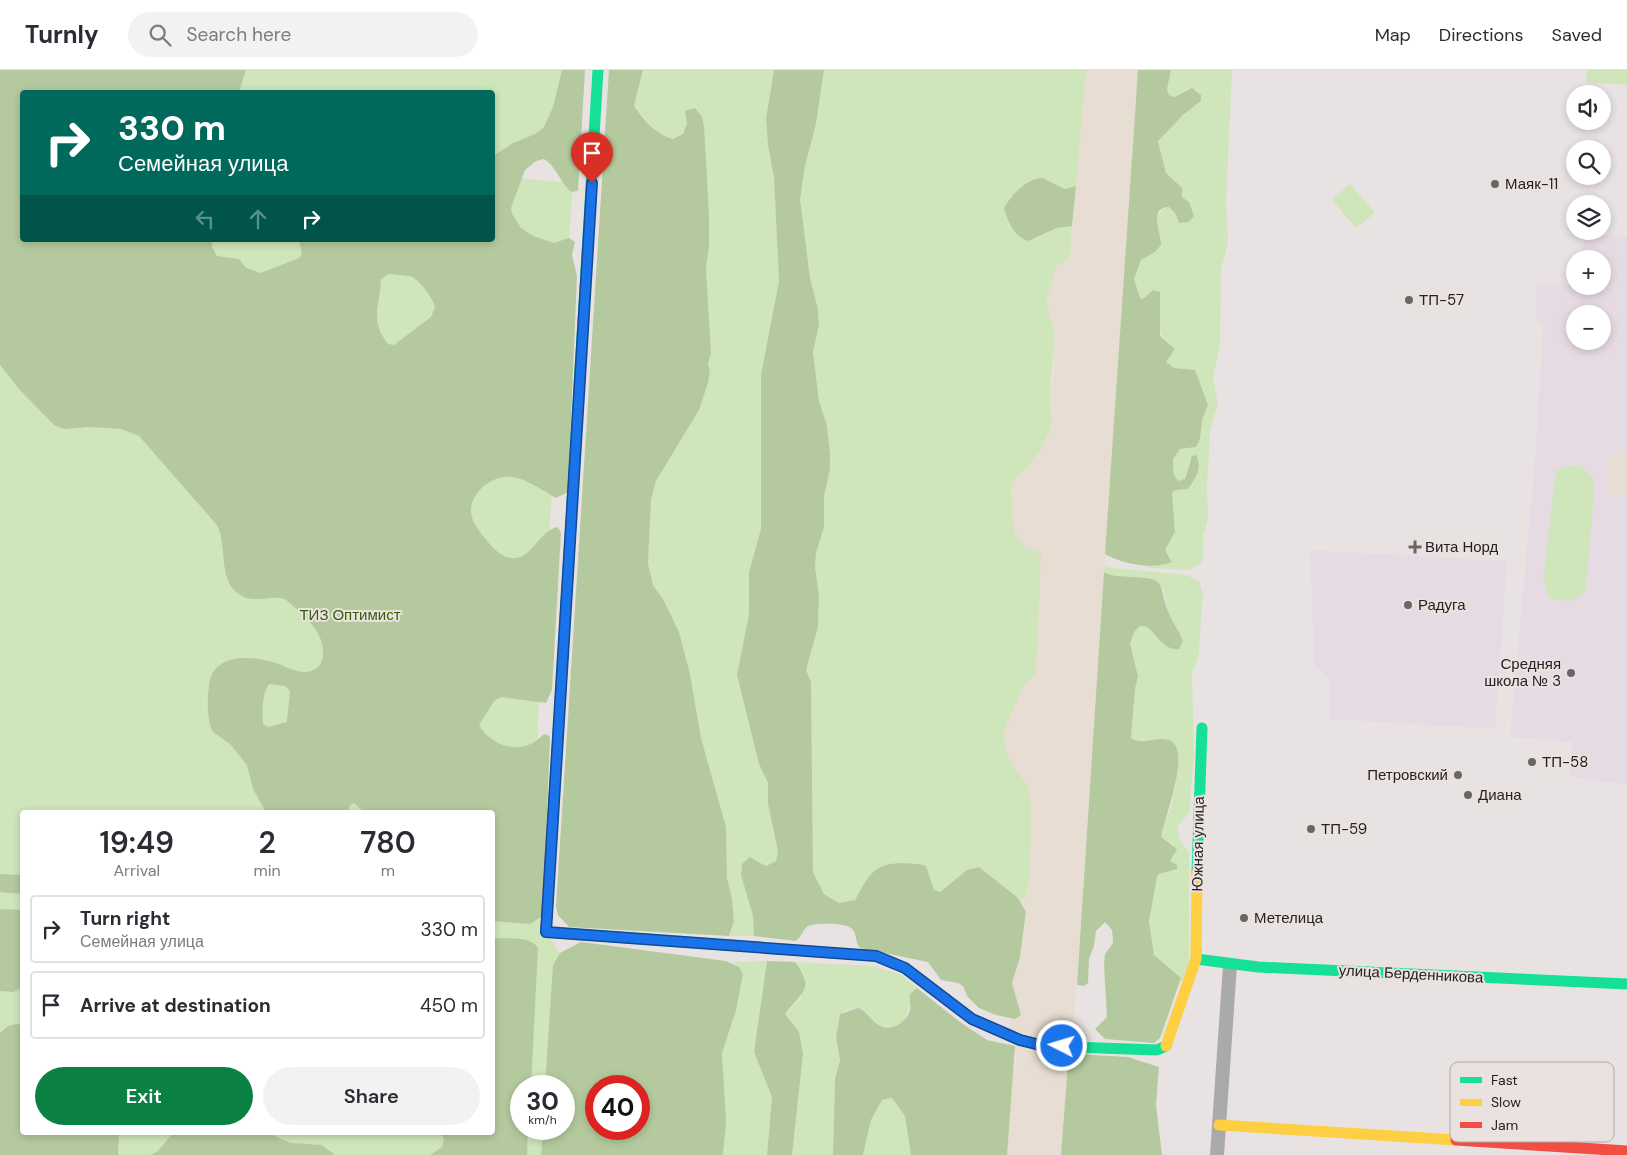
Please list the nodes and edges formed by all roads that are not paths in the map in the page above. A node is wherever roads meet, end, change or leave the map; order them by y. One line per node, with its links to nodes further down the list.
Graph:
1 (598, 70): 3 (street, Южная улица)
2 (1202, 728): 3 (street, Южная улица)
3 (1196, 959): 4 (street, улица Берденникова)
4 (1230, 965): 5 (street, улица Берденникова); 6 (street)
5 (1627, 984)
6 (1219, 1125): 7 (street); 10 (street)
7 (1450, 1140)
8 (1486, 1142): 9 (street)
9 (1627, 1151)
10 (1217, 1155)

